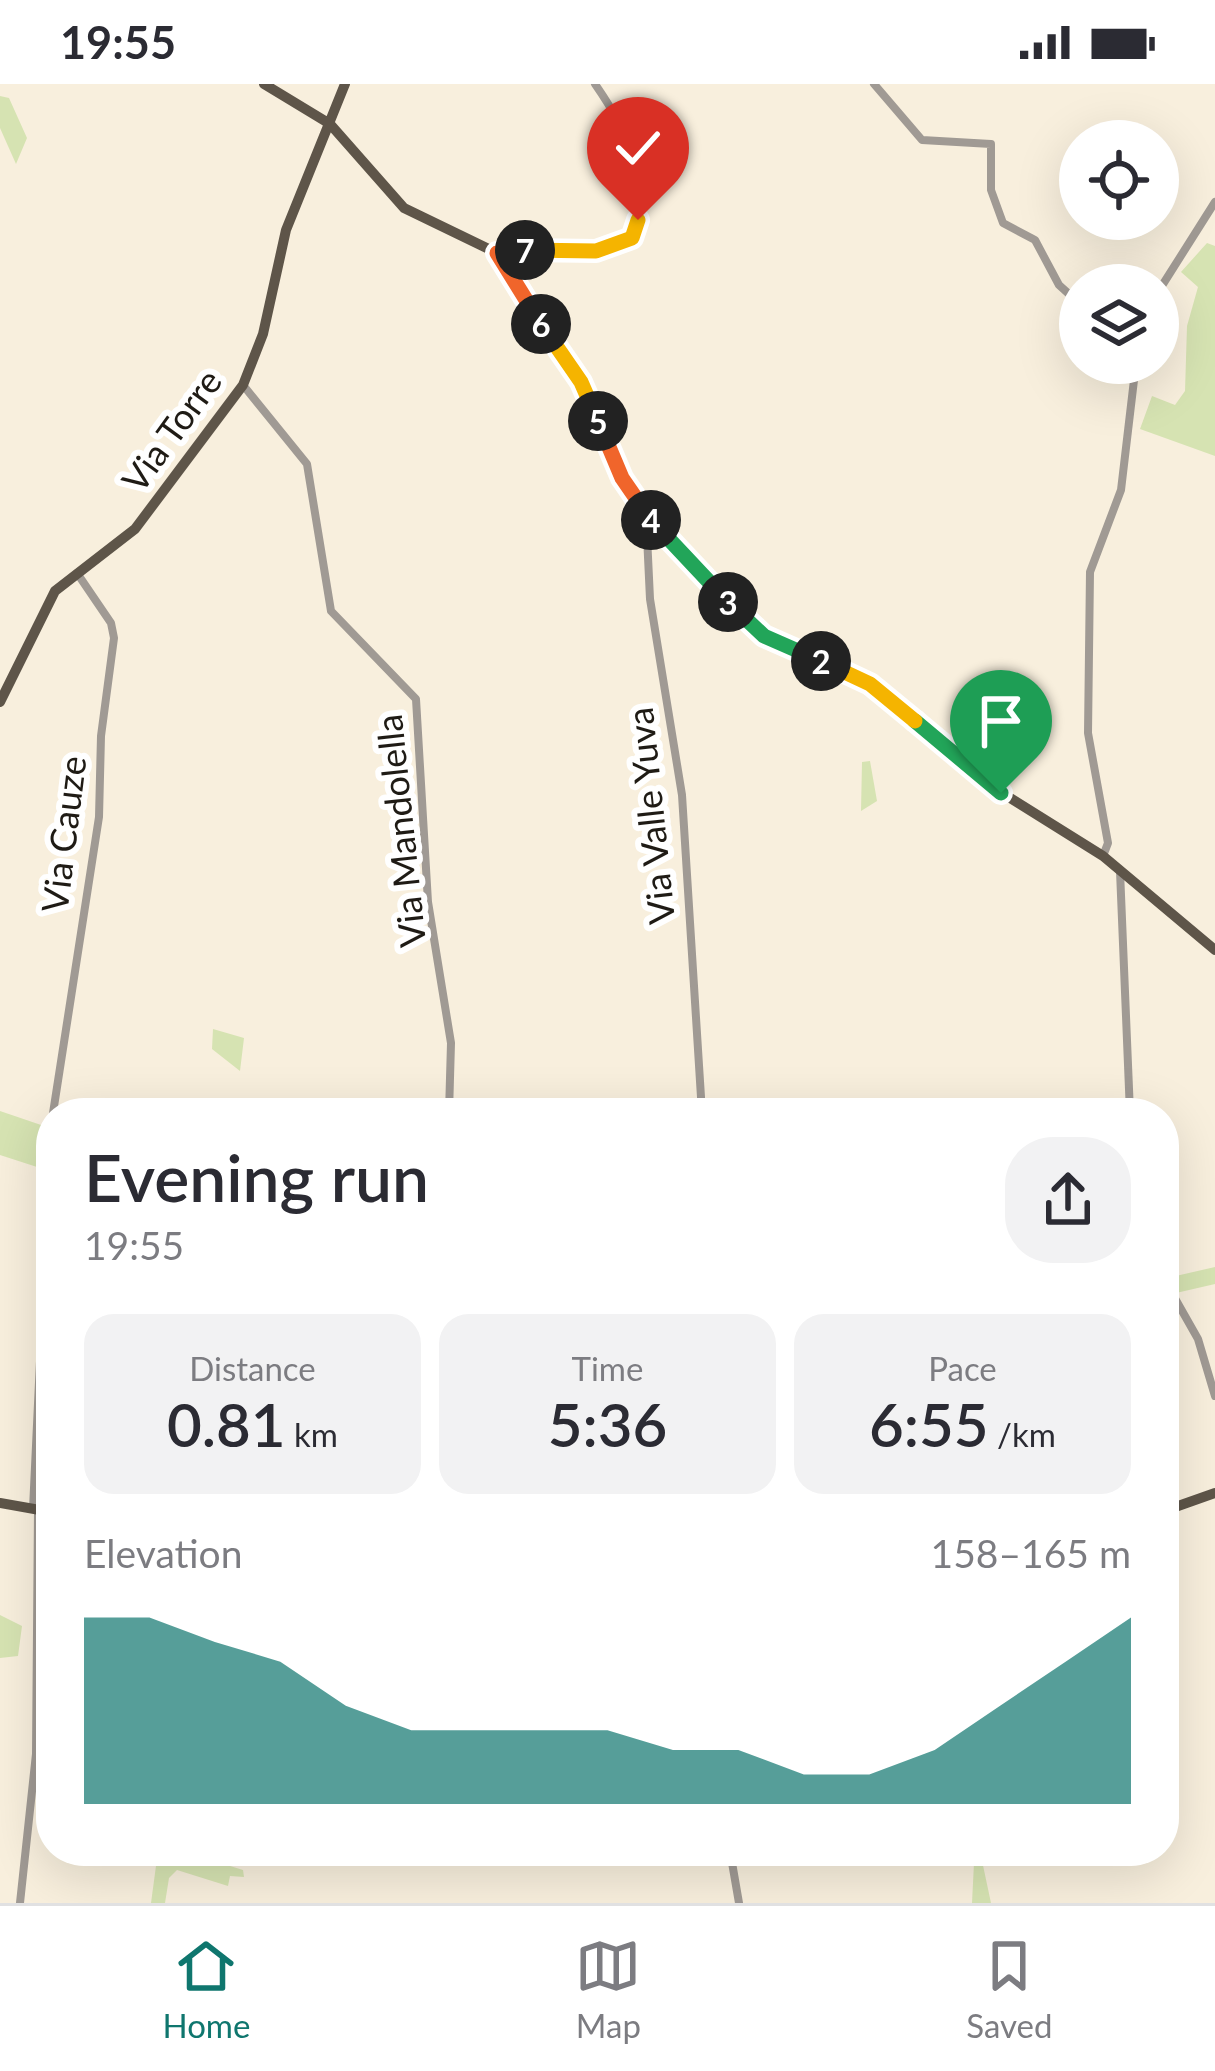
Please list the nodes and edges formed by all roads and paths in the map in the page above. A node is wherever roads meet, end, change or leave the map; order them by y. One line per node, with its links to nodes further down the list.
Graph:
1 (263, 84): 5 (main road)
2 (345, 84): 5 (main road, Via Torre)
3 (595, 84): 7 (street)
4 (874, 84): 9 (street)
5 (330, 124): 7 (main road); 11 (main road, Via Torre)
6 (1215, 202): 8 (street)
7 (497, 253): 12 (main road)
8 (1176, 264)
9 (1059, 285)
10 (1133, 384): 15 (street)
11 (243, 385): 13 (main road, Via Torre); 19 (street, Via Mandolella)
12 (646, 515): 15 (main road); 20 (street, Via Valle Yuva)
13 (76, 571): 14 (main road, Via Torre); 18 (street, Via Cauze)
14 (0, 702)
15 (1103, 856): 16 (main road)
16 (1120, 871): 17 (main road); 21 (street)
17 (1215, 950)
18 (55, 1098)
19 (449, 1098)
20 (701, 1098)
21 (1129, 1098)
22 (1179, 1305): 23 (street)
23 (1215, 1396)
24 (1215, 1493): 26 (main road)
25 (0, 1503): 27 (main road)
26 (1179, 1506)
27 (36, 1509)
28 (36, 1763): 30 (street)
29 (733, 1866): 31 (street)
30 (20, 1903)
31 (739, 1903)

